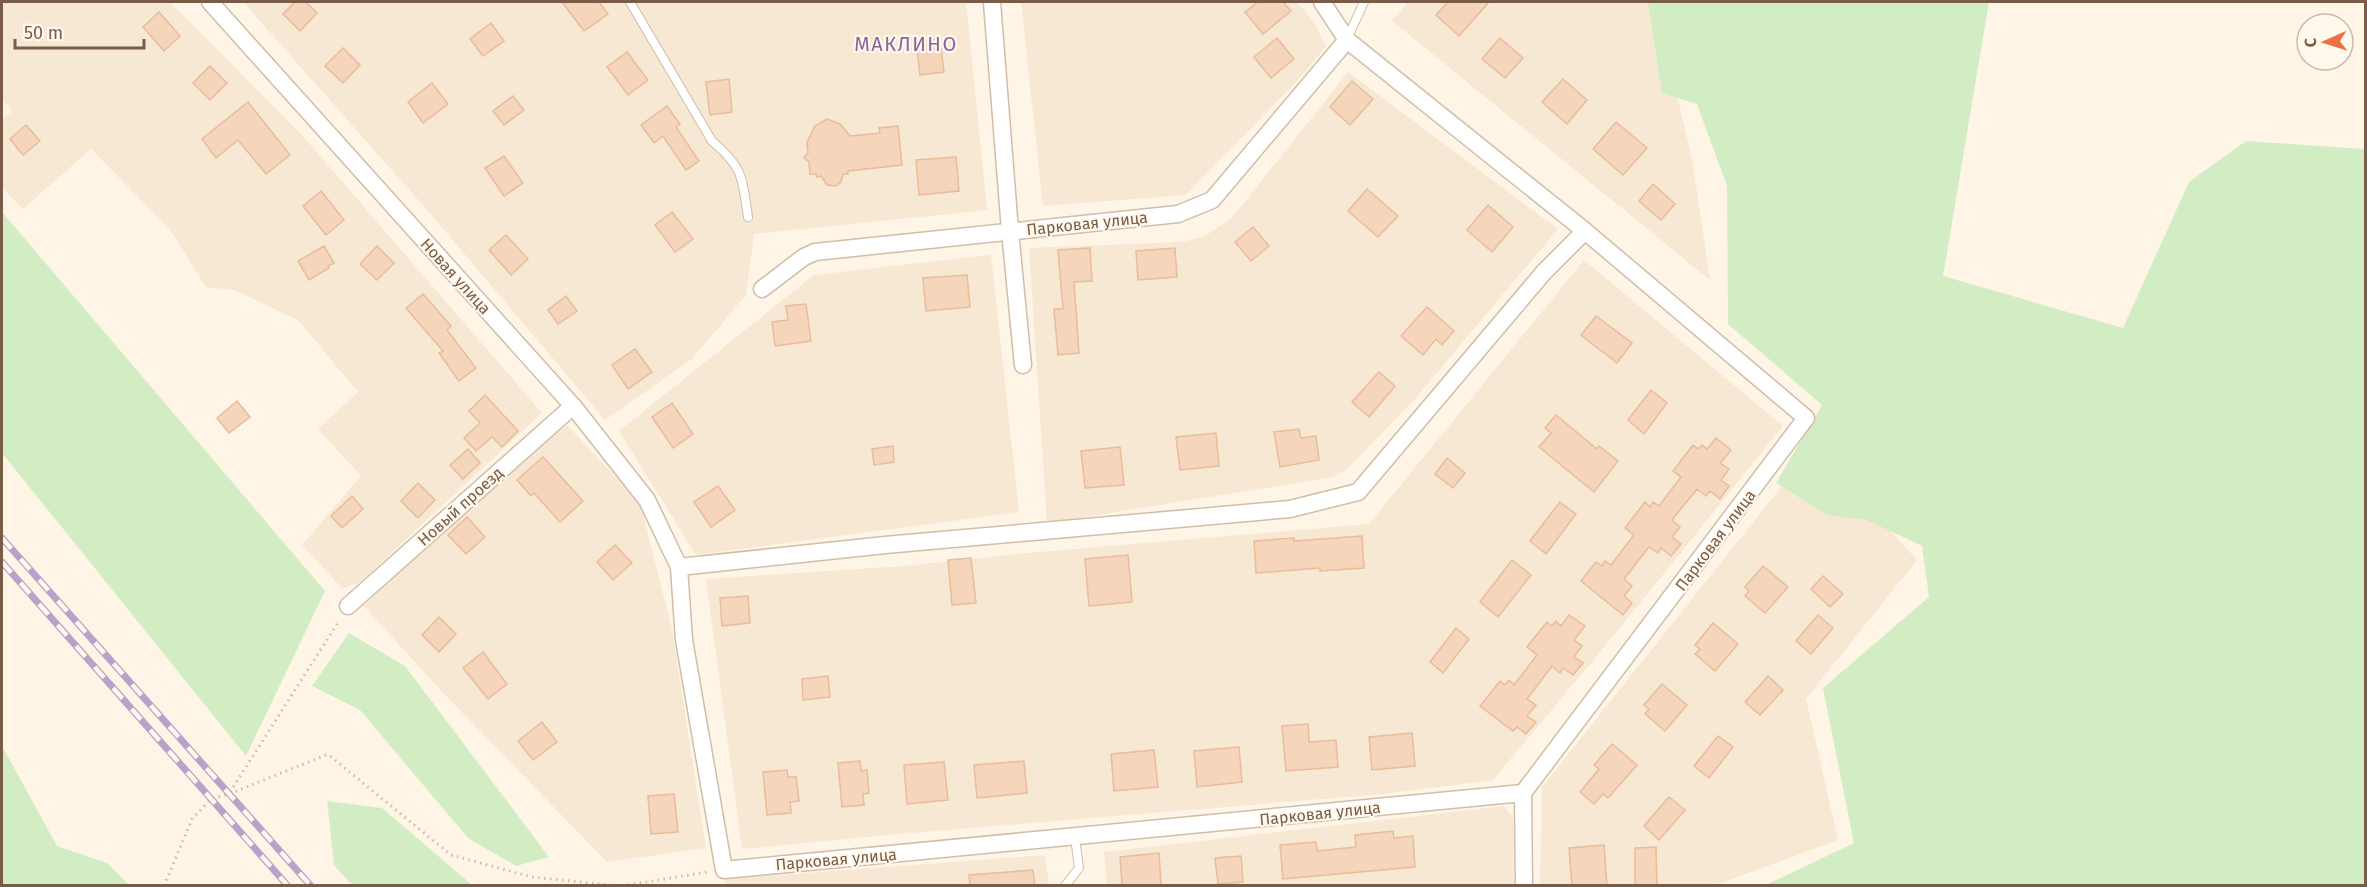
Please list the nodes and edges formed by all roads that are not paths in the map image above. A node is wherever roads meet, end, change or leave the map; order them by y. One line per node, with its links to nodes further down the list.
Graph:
1 (210, 2): 12 (street, Новая улица)
2 (630, 2): 7 (lane)
3 (992, 2): 8 (street)
4 (1322, 2): 6 (street, Парковая улица)
5 (1364, 2): 6 (lane)
6 (1347, 40): 8 (street, Парковая улица); 9 (street, Парковая улица)
7 (748, 217)
8 (1010, 231): 10 (street, Парковая улица); 11 (street)
9 (1585, 231): 13 (street); 15 (street, Парковая улица)
10 (762, 289)
11 (1023, 365)
12 (573, 406): 13 (street, Новая улица); 14 (street, Новый проезд)
13 (679, 567): 16 (street, Парковая улица)
14 (348, 606)
15 (1523, 793): 16 (street, Парковая улица); 18 (street)
16 (1075, 837): 17 (lane)
17 (1065, 885)
18 (1524, 885)

